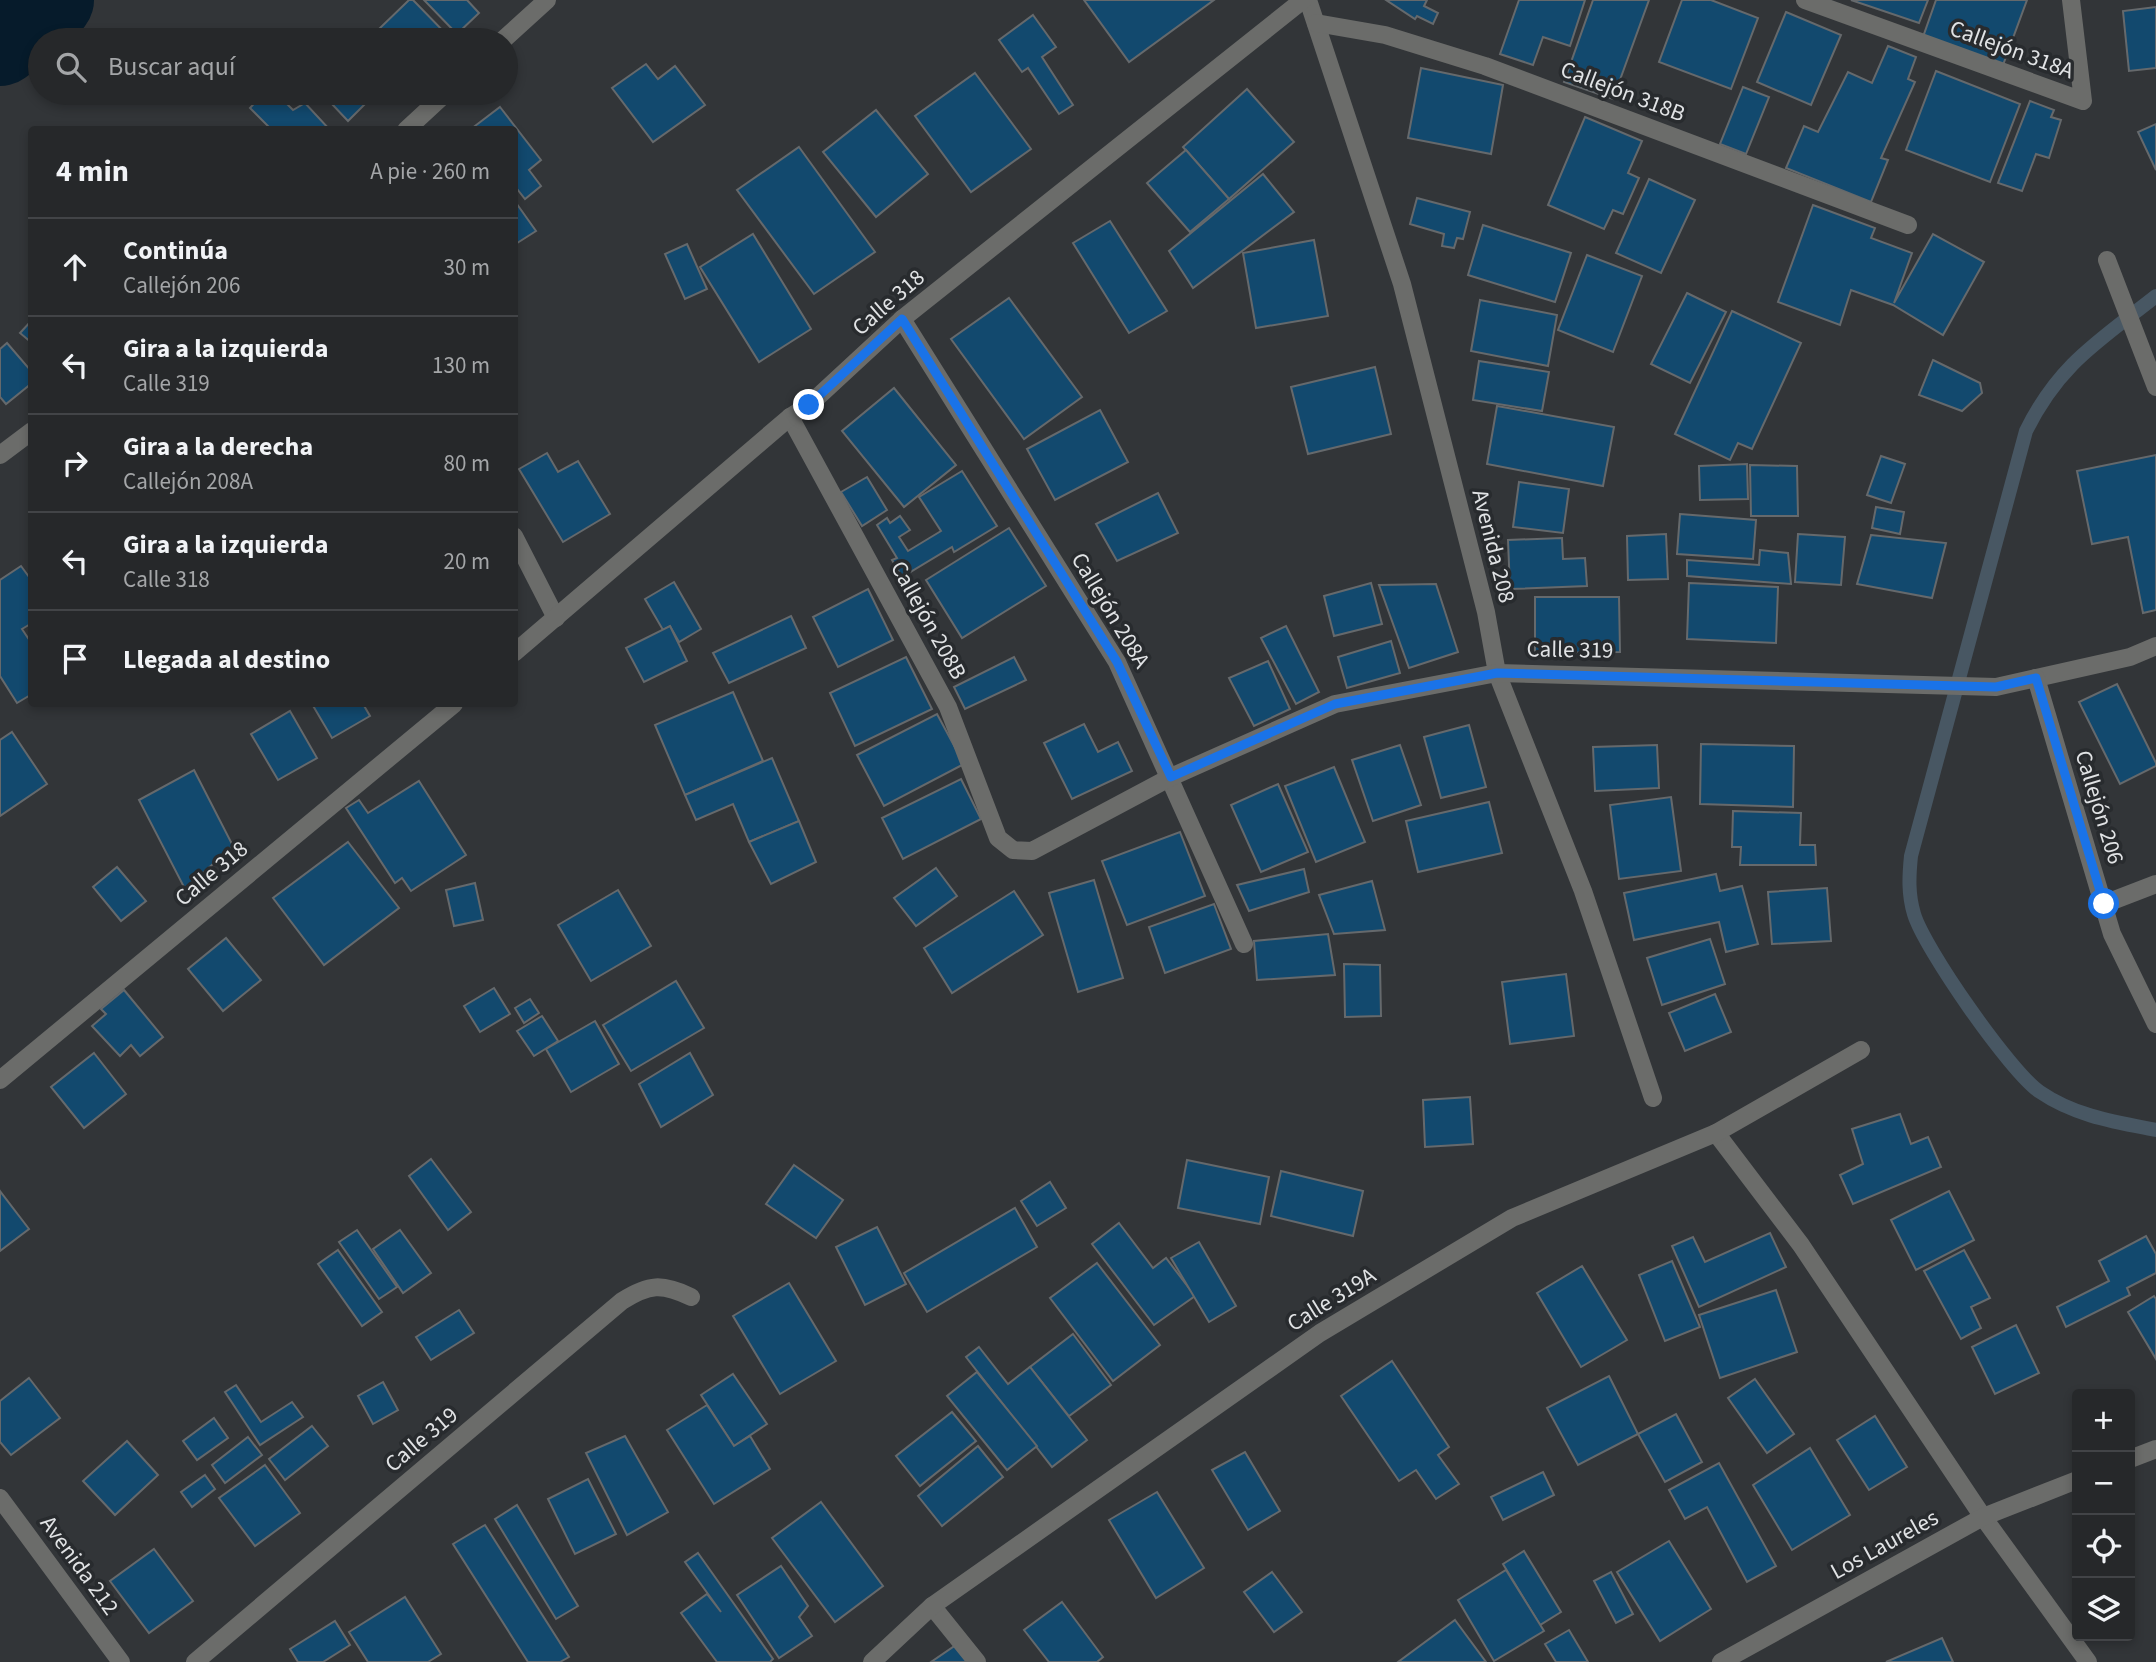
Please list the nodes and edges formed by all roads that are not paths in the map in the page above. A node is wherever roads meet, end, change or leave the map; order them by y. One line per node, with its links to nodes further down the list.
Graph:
1 (547, 0): 6 (street)
2 (1306, 0): 5 (street, Avenida 208); 11 (street, Calle 318)
3 (1805, 0): 4 (street, Callejón 318A)
4 (2071, 0)
5 (1316, 23): 9 (street, Callejón 318B); 21 (street, Avenida 208)
6 (516, 28)
7 (433, 105): 8 (street)
8 (410, 126)
9 (1908, 225)
10 (2107, 260): 12 (street)
11 (902, 319): 14 (street, Calle 318); 24 (street, Callejón 208A)
12 (2153, 367): 13 (street)
13 (2156, 387)
14 (790, 417): 18 (street, Calle 318); 25 (street, Callejón 208B)
15 (28, 433): 16 (street)
16 (0, 455)
17 (518, 544): 18 (street)
18 (556, 618): 20 (street, Calle 318)
19 (2156, 646): 22 (street, Calle 319)
20 (518, 650)
21 (1497, 673): 22 (street, Calle 319); 24 (street, Calle 319); 32 (street, Avenida 208)
22 (2036, 678): 27 (street, Callejón 206)
23 (450, 707): 31 (street, Calle 318)
24 (1171, 777): 25 (street, Calle 319); 28 (street, Callejón 208A)
25 (1013, 850)
26 (2156, 884): 27 (street)
27 (2104, 904): 29 (street, Callejón 206)
28 (1244, 944)
29 (2156, 1024)
30 (1861, 1050): 33 (street, Calle 319A)
31 (0, 1080)
32 (1653, 1098)
33 (1716, 1133): 39 (street); 40 (street, Calle 319A)
34 (691, 1297): 42 (street, Calle 319)
35 (2156, 1449): 36 (street)
36 (2135, 1457)
37 (2072, 1482): 39 (street, Los Laureles)
38 (0, 1498): 41 (street, Avenida 212)
39 (1983, 1517): 45 (street, Los Laureles); 46 (street)
40 (932, 1605): 43 (street, Calle 319A); 44 (street)
41 (121, 1662)
42 (195, 1662)
43 (872, 1662)
44 (977, 1662)
45 (1721, 1662)
46 (2088, 1662)

